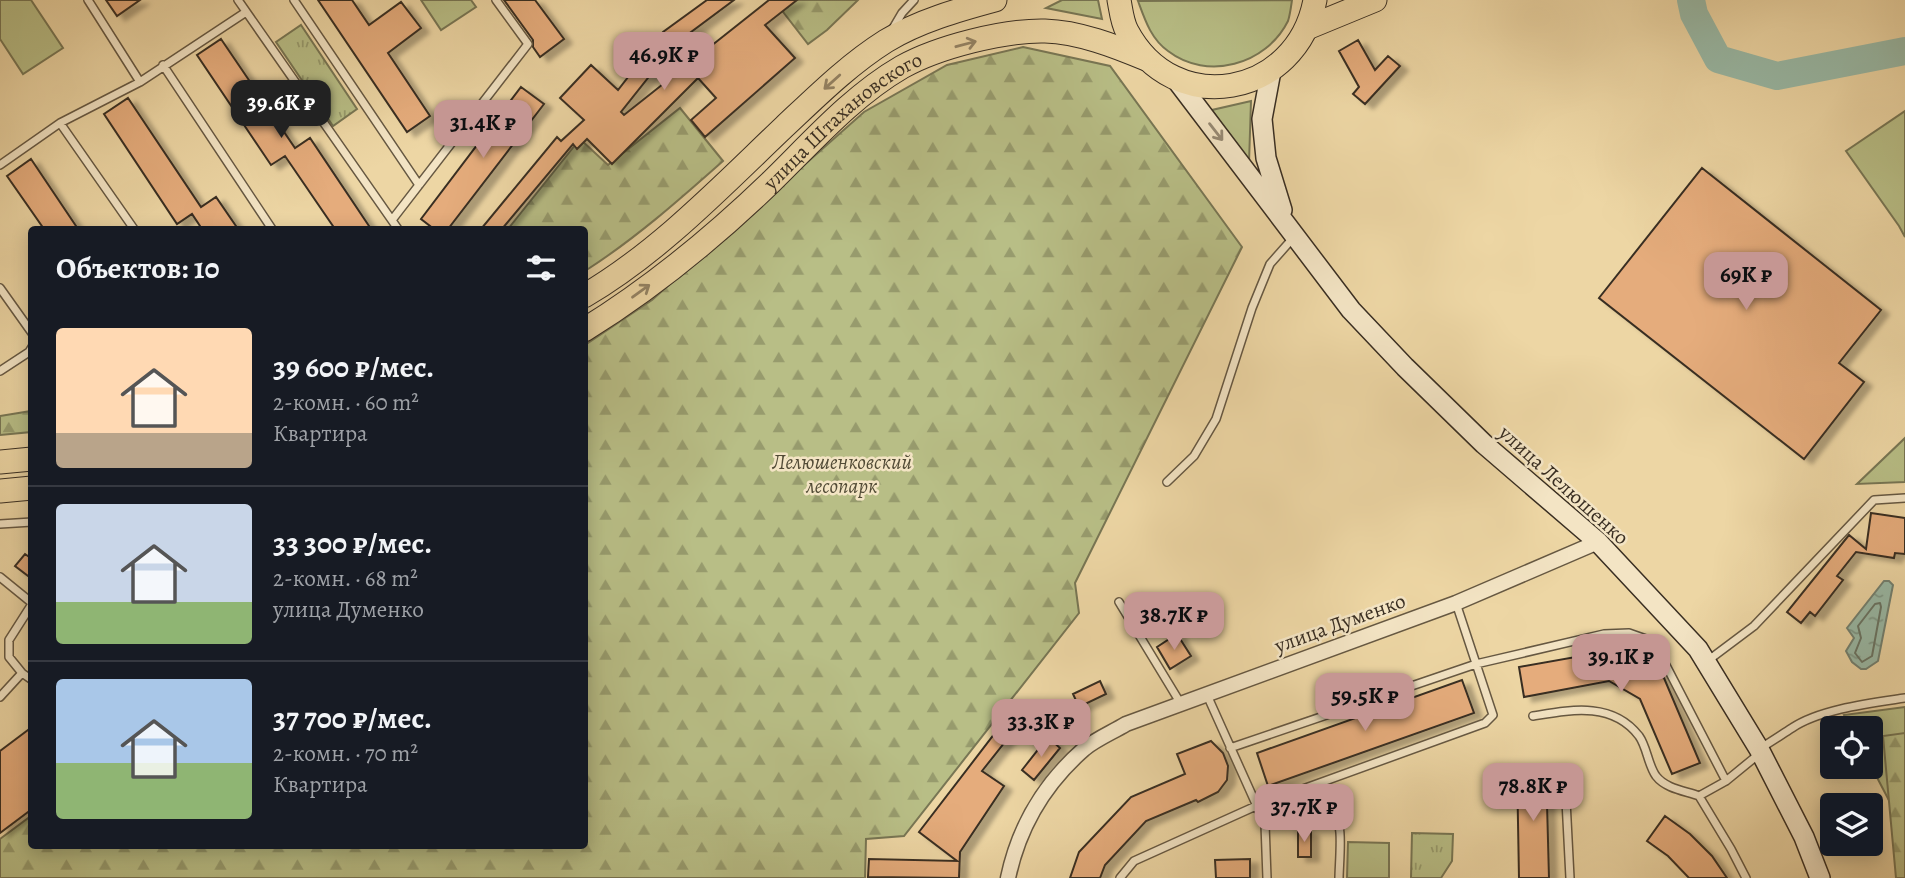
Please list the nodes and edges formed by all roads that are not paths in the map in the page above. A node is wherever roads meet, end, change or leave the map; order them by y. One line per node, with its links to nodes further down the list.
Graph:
1 (88, 0): 17 (lane)
2 (238, 0): 10 (lane)
3 (294, 0): 20 (lane)
4 (496, 0): 20 (lane)
5 (914, 0): 12 (lane)
6 (995, 0): 12 (main road, улица Штахановского)
7 (1119, 0): 13 (main road)
8 (1315, 0): 11 (main road)
9 (1375, 0): 11 (main road)
10 (246, 12): 14 (lane); 21 (lane)
11 (1307, 28): 15 (main road)
12 (887, 41): 27 (main road, улица Штахановского, one-way to 27)
13 (1146, 59): 16 (main road); 29 (main road, улица Штахановского, one-way to 13)
14 (163, 65): 17 (lane); 23 (lane)
15 (1271, 71): 16 (main road); 25 (street)
16 (1175, 78): 25 (street, улица Лелюшенко, one-way to 25)
17 (140, 82): 18 (lane)
18 (61, 123): 19 (lane); 22 (lane)
19 (0, 165)
20 (419, 185): 21 (lane)
21 (392, 220): 24 (lane)
22 (132, 226)
23 (270, 226)
24 (396, 226)
25 (1291, 228): 34 (lane); 40 (street, улица Лелюшенко)
26 (0, 288): 28 (lane)
27 (588, 294)
28 (28, 327)
29 (588, 327)
30 (28, 353): 31 (lane)
31 (0, 371)
32 (28, 459): 33 (main road)
33 (0, 462)
34 (1167, 482)
35 (28, 488): 36 (main road)
36 (0, 491)
37 (1905, 498): 46 (lane)
38 (28, 522): 39 (lane)
39 (0, 524)
40 (1598, 542): 44 (street, улица Думенко); 46 (street, улица Лелюшенко)
41 (0, 577): 42 (lane)
42 (28, 600)
43 (1119, 602): 53 (lane)
44 (1456, 603): 47 (lane); 50 (street, улица Думенко)
45 (28, 609): 48 (lane)
46 (1706, 662): 56 (street, улица Лелюшенко)
47 (1476, 664): 55 (lane); 57 (lane); 60 (lane)
48 (22, 673): 49 (lane); 51 (lane)
49 (28, 677)
50 (1207, 695): 53 (street, улица Думенко); 55 (lane)
51 (0, 697)
52 (1905, 698): 56 (lane)
53 (1181, 705): 62 (street, улица Думенко)
54 (1533, 716): 59 (lane)
55 (1230, 748): 60 (lane)
56 (1759, 751): 57 (lane); 68 (street, улица Лелюшенко)
57 (1726, 780): 59 (lane)
58 (1565, 781): 66 (lane)
59 (1699, 796): 67 (lane)
60 (1256, 806): 61 (lane); 63 (lane)
61 (1265, 824): 64 (lane); 65 (lane)
62 (1008, 878)
63 (1120, 878)
64 (1268, 878)
65 (1339, 878)
66 (1570, 878)
67 (1745, 878)
68 (1820, 878)

